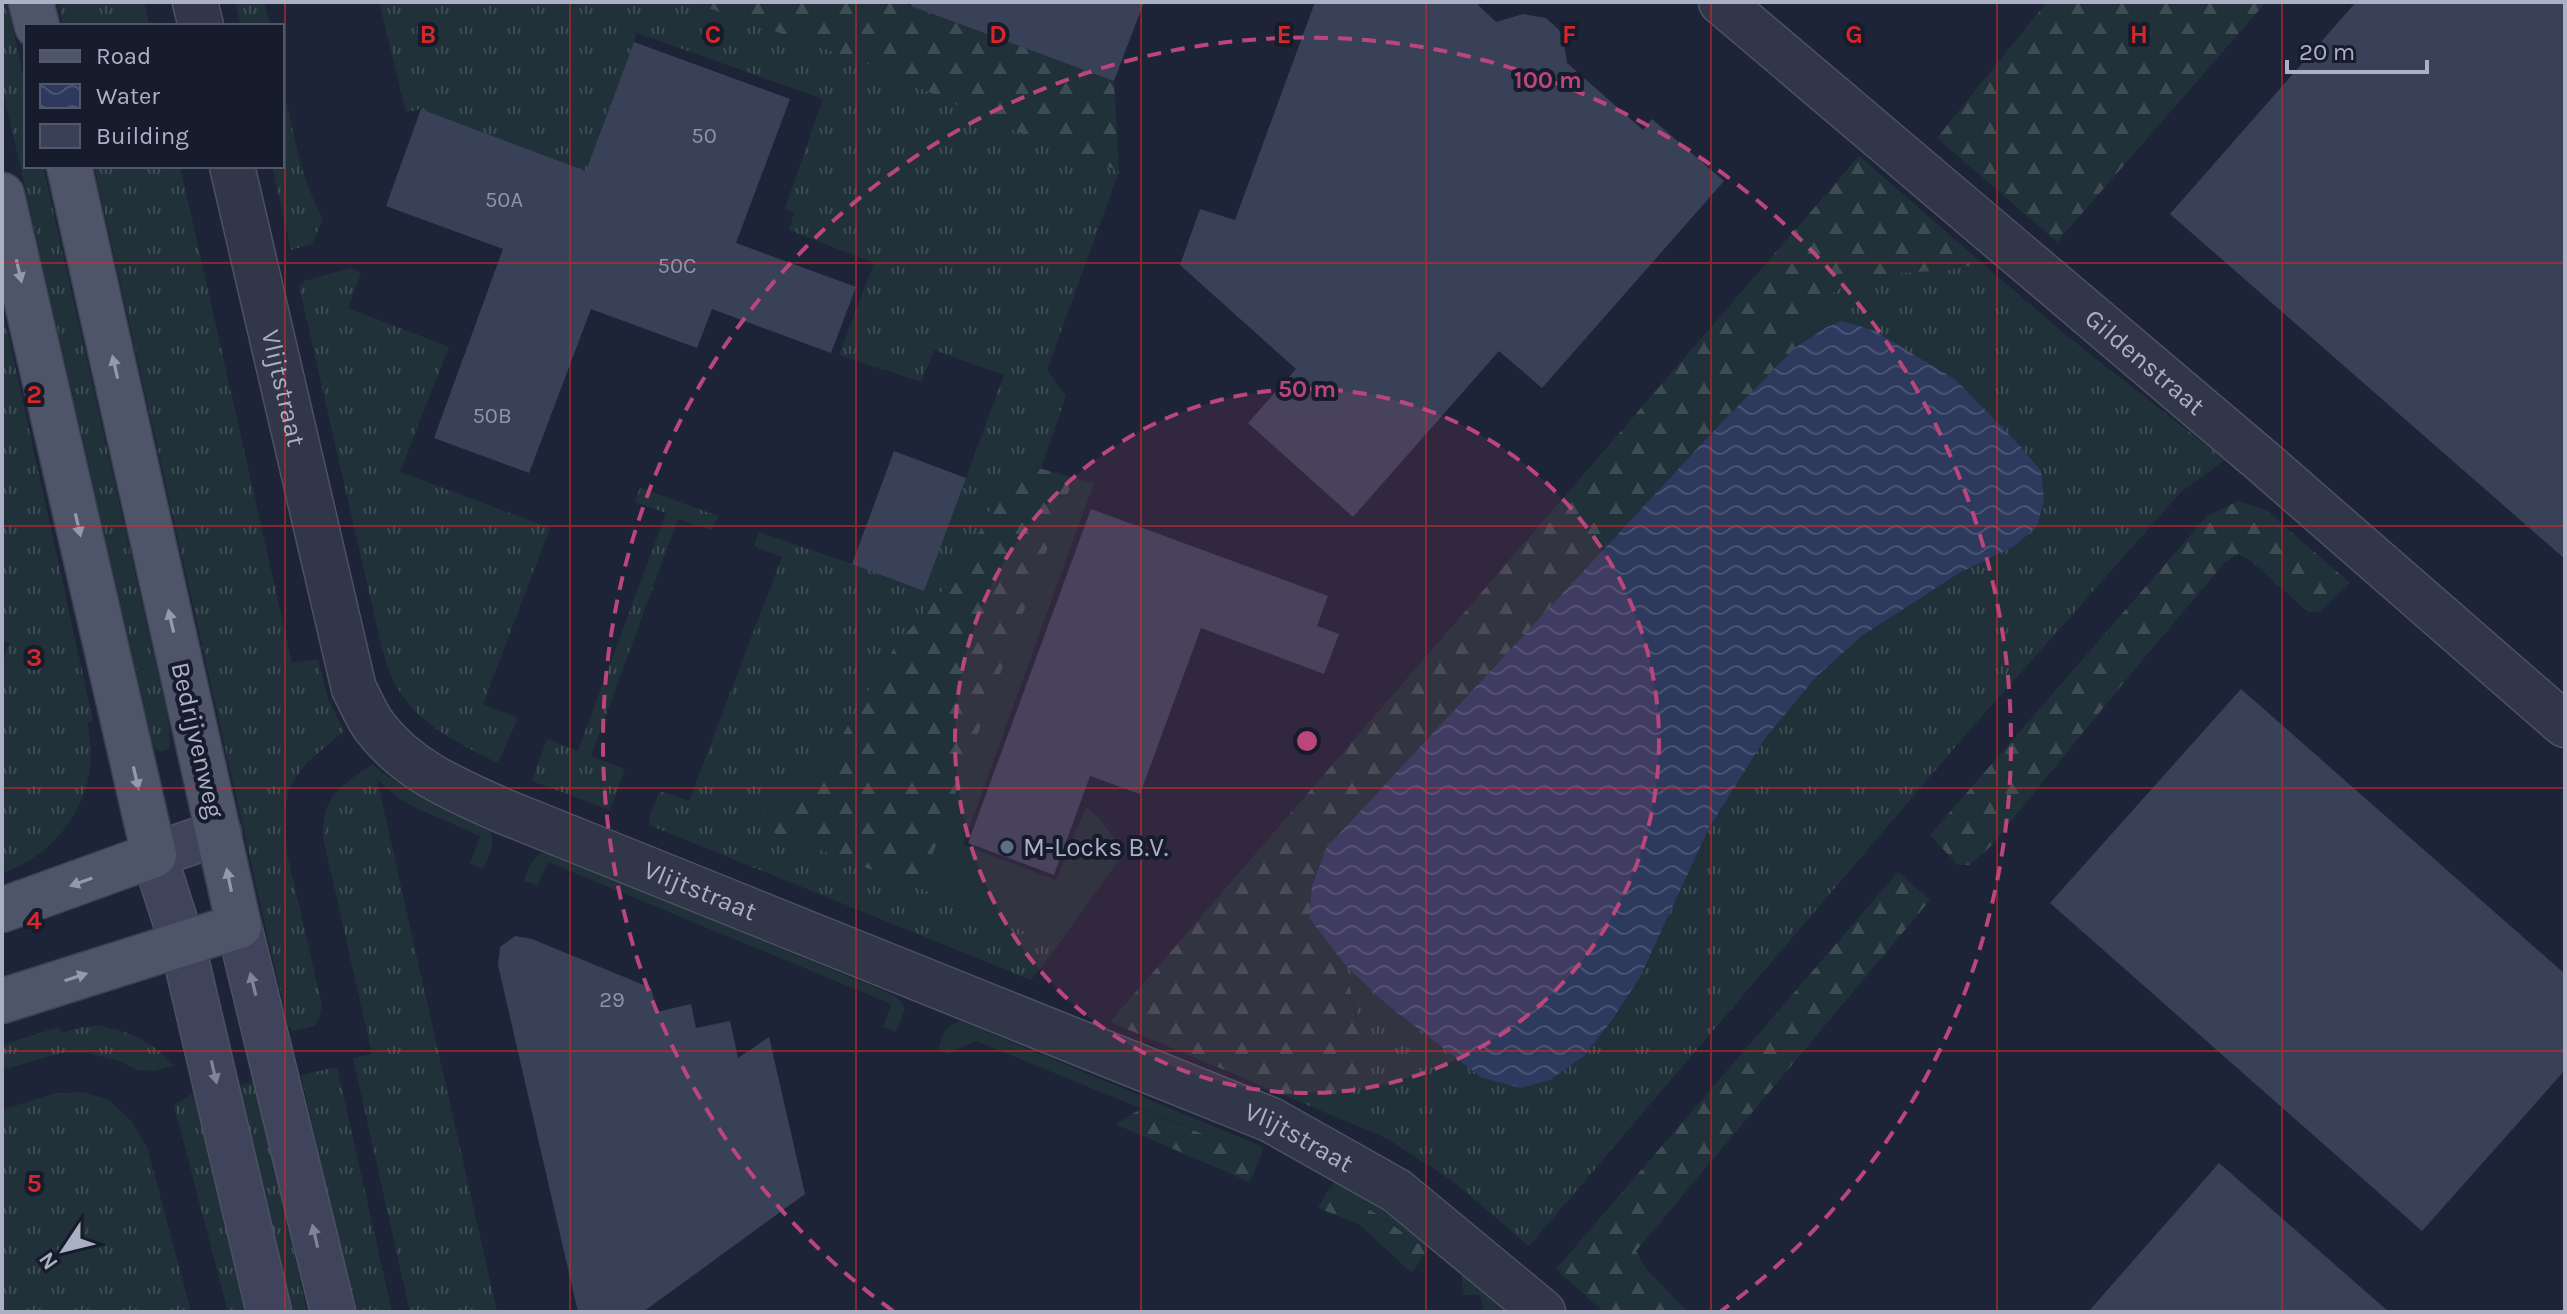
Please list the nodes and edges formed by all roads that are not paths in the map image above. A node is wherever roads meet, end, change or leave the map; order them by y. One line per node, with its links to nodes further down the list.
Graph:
1 (31, 2): 4 (main road)
2 (195, 2): 5 (street)
3 (1721, 2): 9 (street, Gildenstraat)
4 (36, 24)
5 (200, 24)
6 (69, 168): 10 (main road, Bedrijvenweg, one-way to 6)
7 (232, 168): 18 (street, Vlijtstraat)
8 (2, 195): 11 (main road, one-way to 11)
9 (2565, 725)
10 (219, 833): 11 (main road); 13 (main road, Bedrijvenweg, one-way to 10)
11 (154, 855): 12 (main road, one-way to 12); 14 (main road)
12 (2, 910)
13 (239, 926): 14 (main road); 17 (main road, Bedrijvenweg, one-way to 13)
14 (182, 942): 15 (main road, one-way to 14); 16 (main road, one-way to 16)
15 (2, 1001)
16 (269, 1312)
17 (333, 1312)
18 (1543, 1312)

